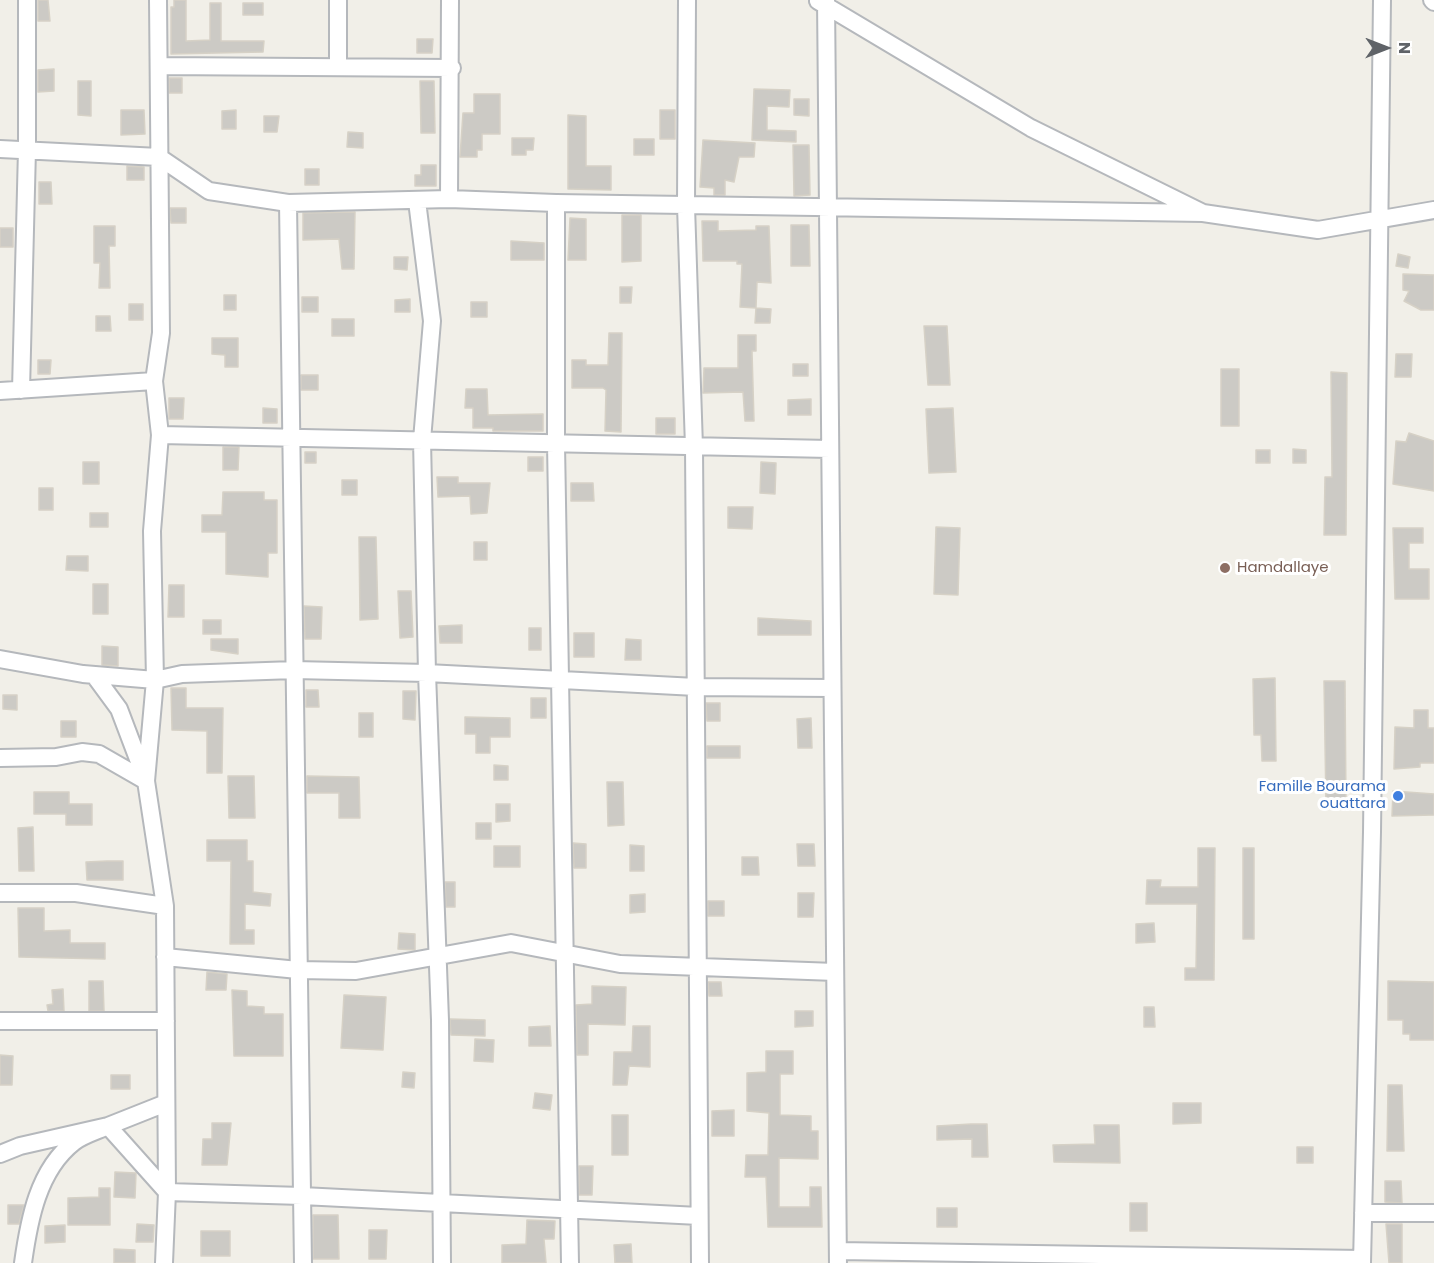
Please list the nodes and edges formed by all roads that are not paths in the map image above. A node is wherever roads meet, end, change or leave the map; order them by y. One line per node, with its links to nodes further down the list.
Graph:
1 (27, 0): 12 (street)
2 (158, 0): 8 (street)
3 (338, 0): 9 (street)
4 (450, 0): 10 (street)
5 (687, 0): 18 (street)
6 (1382, 0): 22 (street)
7 (823, 1): 19 (street); 21 (street)
8 (159, 66): 9 (street); 13 (street)
9 (338, 67): 10 (street)
10 (452, 68): 14 (street)
11 (0, 149): 12 (street)
12 (27, 149): 13 (street); 24 (street)
13 (159, 157): 16 (street); 23 (street)
14 (449, 199): 15 (street); 17 (street)
15 (417, 201): 16 (street); 28 (street)
16 (288, 203): 27 (street)
17 (556, 203): 18 (street); 29 (street)
18 (686, 206): 19 (street); 30 (street)
19 (830, 208): 21 (street); 31 (street)
20 (1434, 210): 22 (street)
21 (1203, 213): 22 (street)
22 (1378, 220): 59 (street)
23 (154, 381): 24 (street); 26 (street)
24 (21, 390): 25 (street)
25 (0, 391)
26 (160, 435): 27 (street); 36 (street)
27 (291, 440): 28 (street); 33 (street)
28 (422, 440): 29 (street); 34 (street)
29 (556, 444): 30 (street); 37 (street)
30 (694, 447): 31 (street); 38 (street)
31 (830, 449): 39 (street)
32 (0, 659): 35 (street)
33 (294, 670): 34 (street); 36 (street); 48 (street)
34 (427, 673): 37 (street); 46 (street)
35 (94, 675): 36 (street); 41 (street)
36 (155, 680): 41 (street)
37 (560, 680): 38 (street); 44 (street)
38 (696, 687): 39 (street); 47 (street)
39 (832, 688): 49 (street)
40 (0, 758): 41 (street)
41 (146, 781): 43 (street)
42 (0, 893): 43 (street)
43 (165, 906): 45 (street)
44 (564, 954): 46 (street); 47 (street); 58 (street)
45 (165, 957): 48 (street); 50 (street)
46 (436, 957): 48 (street); 57 (street)
47 (698, 969): 49 (street); 61 (street)
48 (298, 970): 56 (street)
49 (835, 972): 62 (street)
50 (166, 1021): 51 (street); 52 (street)
51 (0, 1022)
52 (166, 1103): 53 (street); 55 (street)
53 (108, 1126): 54 (street); 55 (street); 65 (street)
54 (0, 1154)
55 (167, 1192): 56 (street); 66 (street)
56 (302, 1196): 57 (street); 67 (street)
57 (441, 1203): 58 (street); 68 (street)
58 (569, 1209): 61 (street); 69 (street)
59 (1363, 1213): 60 (street); 64 (street)
60 (1434, 1213)
61 (699, 1216): 70 (street)
62 (838, 1257): 63 (street)
63 (1128, 1259): 64 (street)
64 (1362, 1261)
65 (23, 1263)
66 (164, 1263)
67 (303, 1263)
68 (441, 1263)
69 (570, 1263)
70 (700, 1263)

